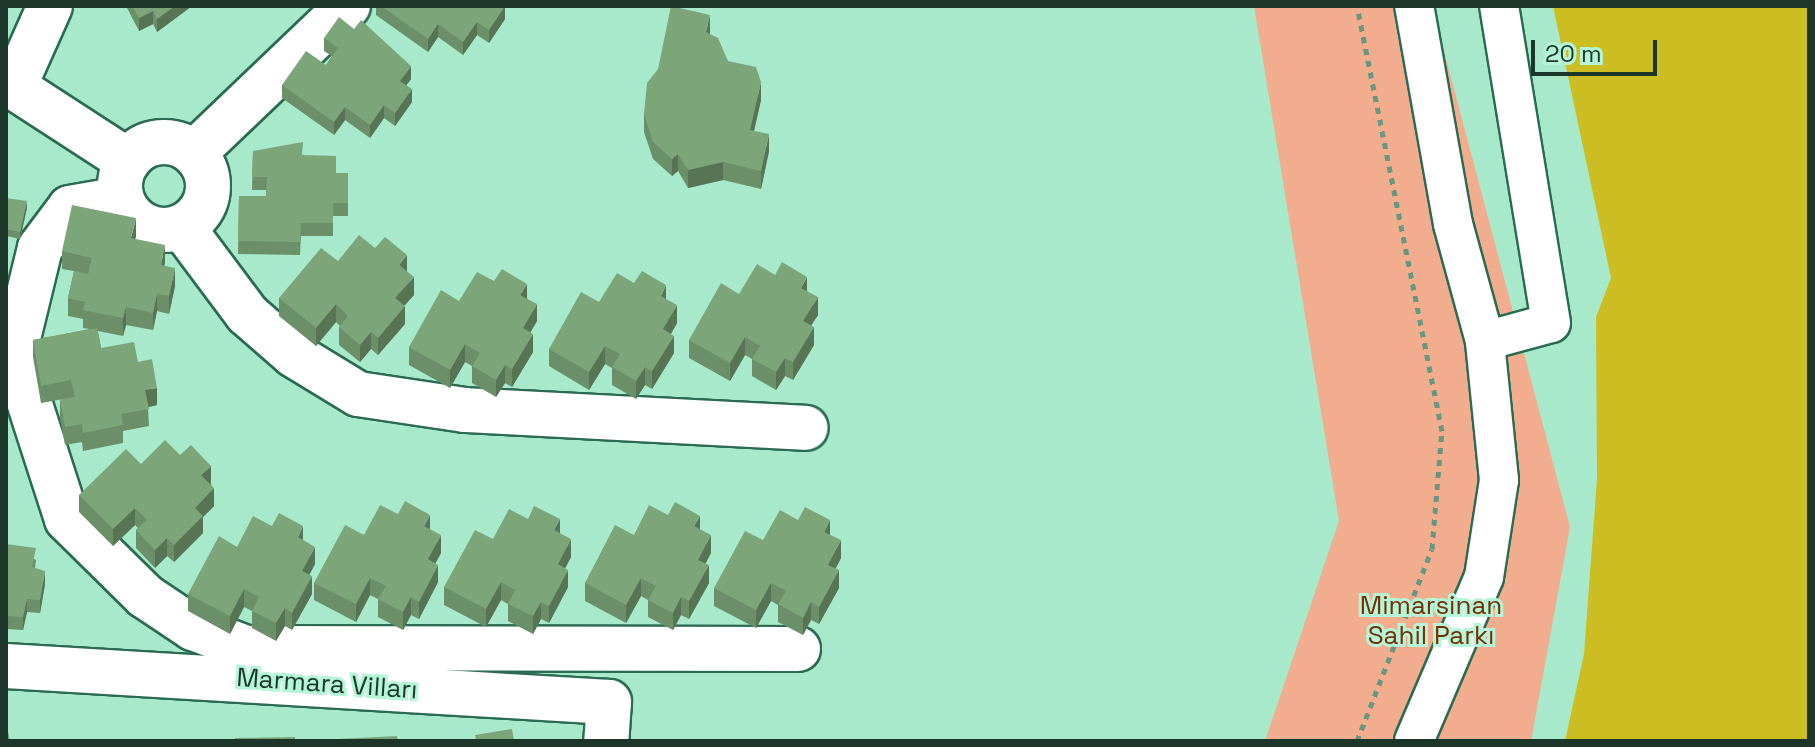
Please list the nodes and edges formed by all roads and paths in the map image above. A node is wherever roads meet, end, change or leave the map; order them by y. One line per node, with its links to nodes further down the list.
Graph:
1 (50, 6): 6 (street)
2 (348, 6): 7 (street)
3 (1357, 6): 15 (path)
4 (1414, 6): 10 (street)
5 (1499, 6): 10 (street)
6 (10, 89): 8 (street)
7 (194, 153): 8 (street); 9 (street)
8 (124, 180): 9 (street); 12 (street)
9 (182, 227): 11 (street)
10 (1485, 341): 16 (street)
11 (806, 428)
12 (798, 649)
13 (6, 666): 14 (street, Marmara Vilları)
14 (606, 741)
15 (1357, 741)
16 (1414, 741)

